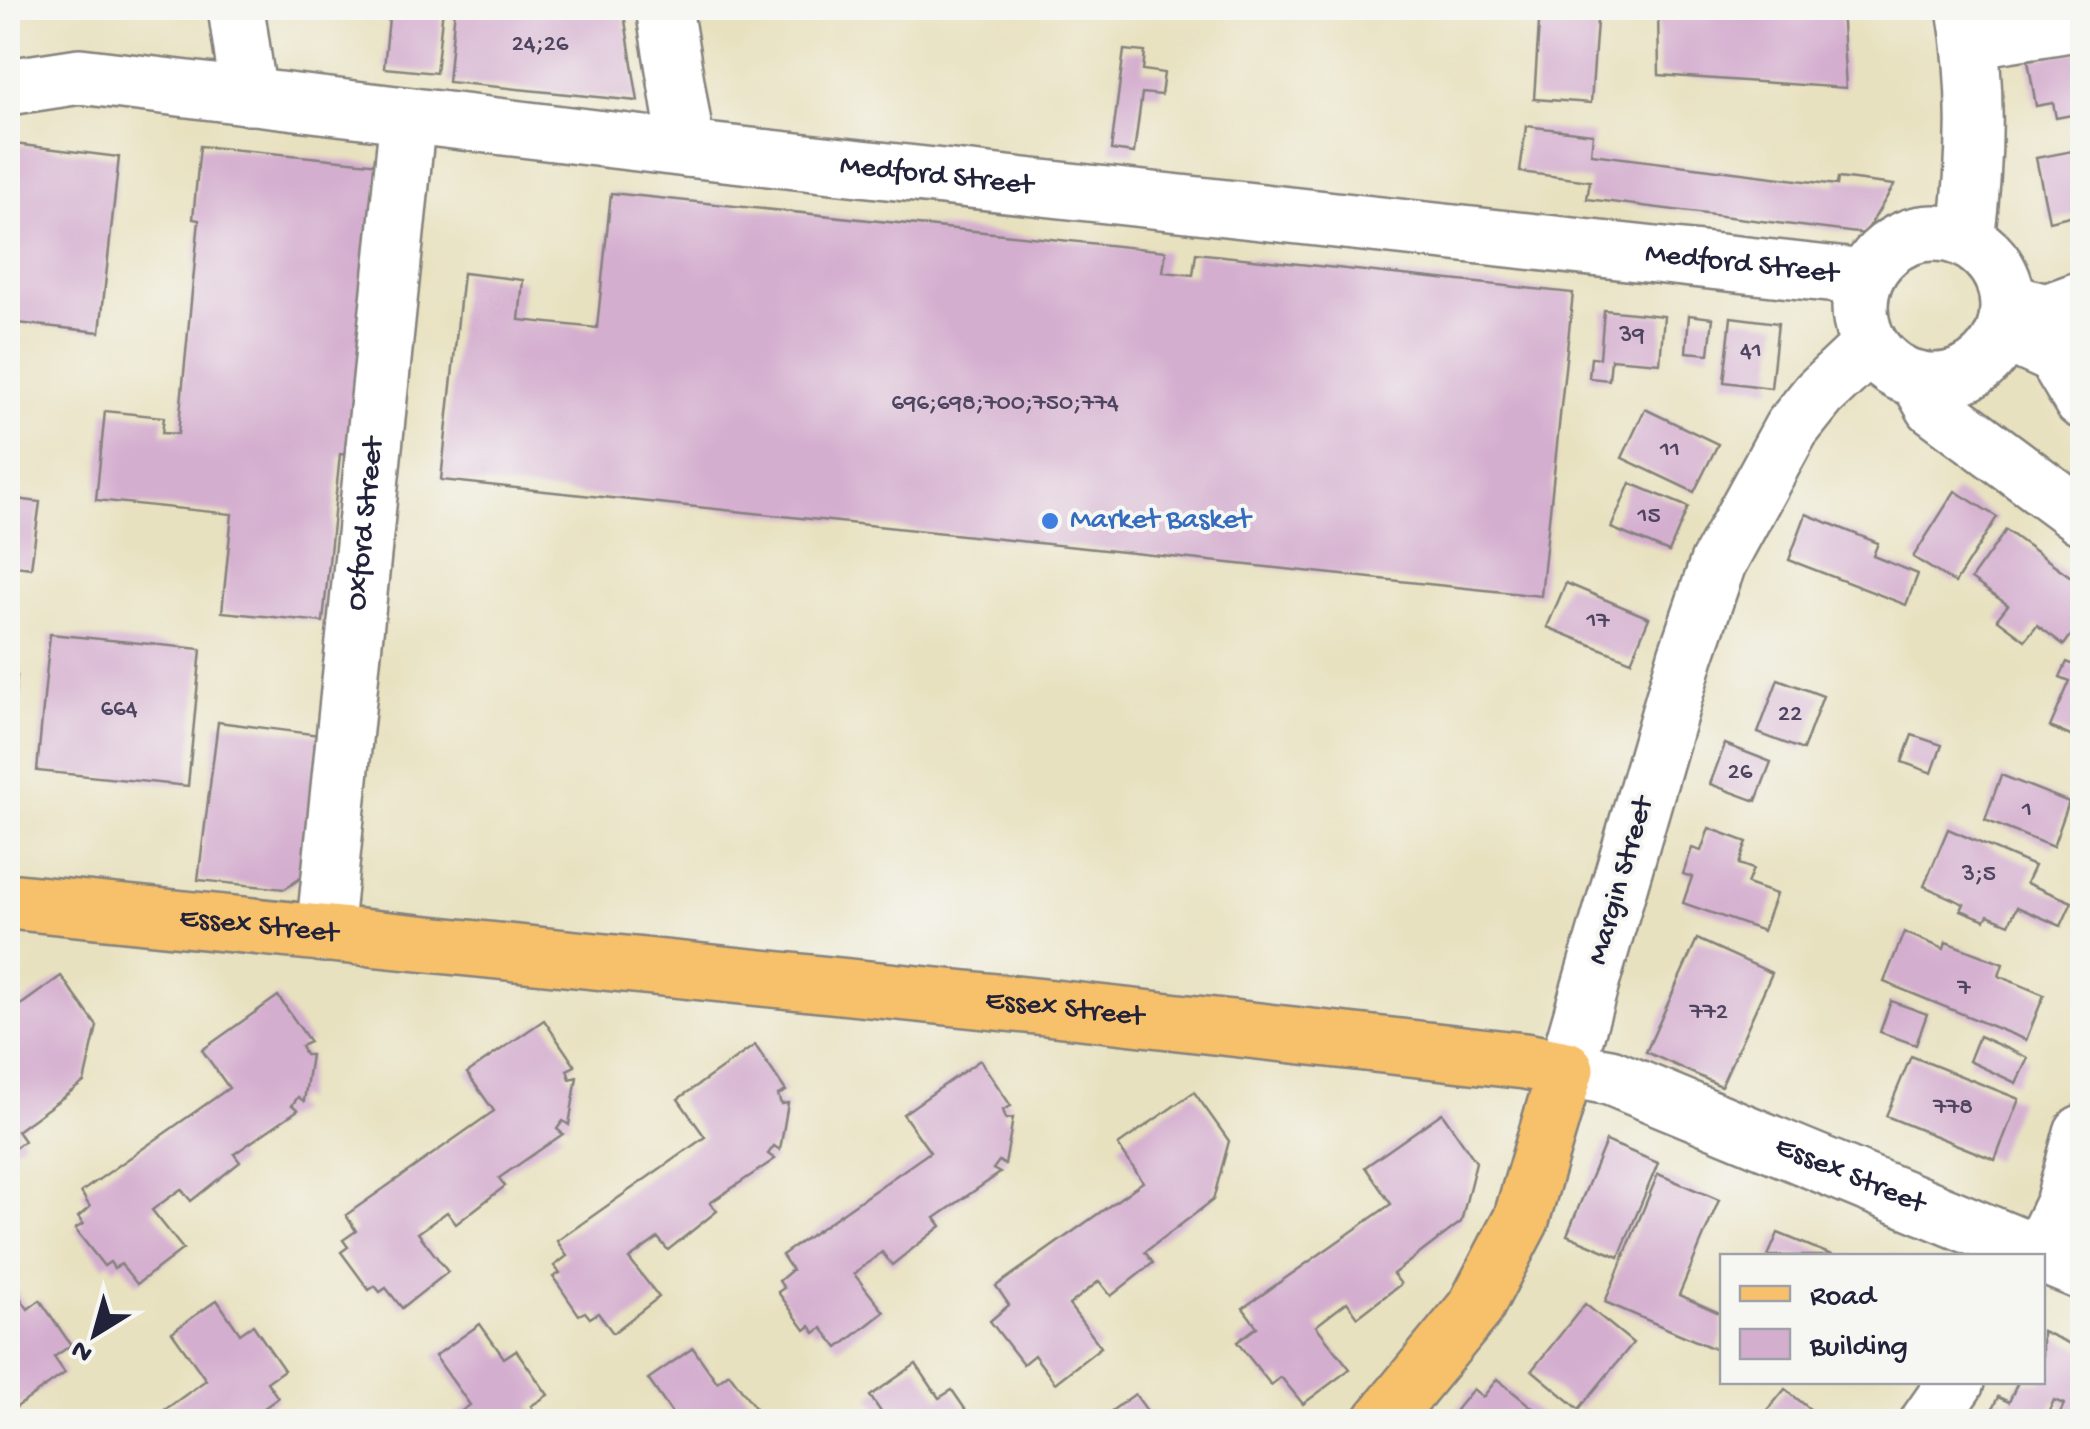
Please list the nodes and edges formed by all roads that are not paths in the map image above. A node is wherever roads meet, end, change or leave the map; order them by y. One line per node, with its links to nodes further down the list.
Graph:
1 (236, 8): 6 (street)
2 (664, 8): 8 (street)
3 (2082, 22): 4 (street)
4 (1968, 24): 9 (street)
5 (8, 87): 6 (street, Medford Street)
6 (249, 97): 7 (street, Medford Street)
7 (408, 116): 8 (street, Medford Street); 18 (street, Oxford Street)
8 (688, 150): 10 (street, Medford Street)
9 (1966, 239): 10 (street); 12 (street)
10 (1865, 278): 13 (street)
11 (2082, 300): 12 (street)
12 (2006, 318): 14 (street); 15 (street)
13 (1870, 346): 14 (street); 19 (street, Margin Street)
14 (1918, 379): 16 (street)
15 (2082, 401)
16 (2082, 517)
17 (8, 901): 18 (main road, Essex Street)
18 (324, 934): 19 (main road, Essex Street)
19 (1566, 1068): 21 (street, Essex Street); 24 (main road, Margin Street)
20 (2082, 1133): 22 (street)
21 (2036, 1254)
22 (2053, 1261)
23 (1955, 1384): 25 (street)
24 (1381, 1422)
25 (1928, 1422)

